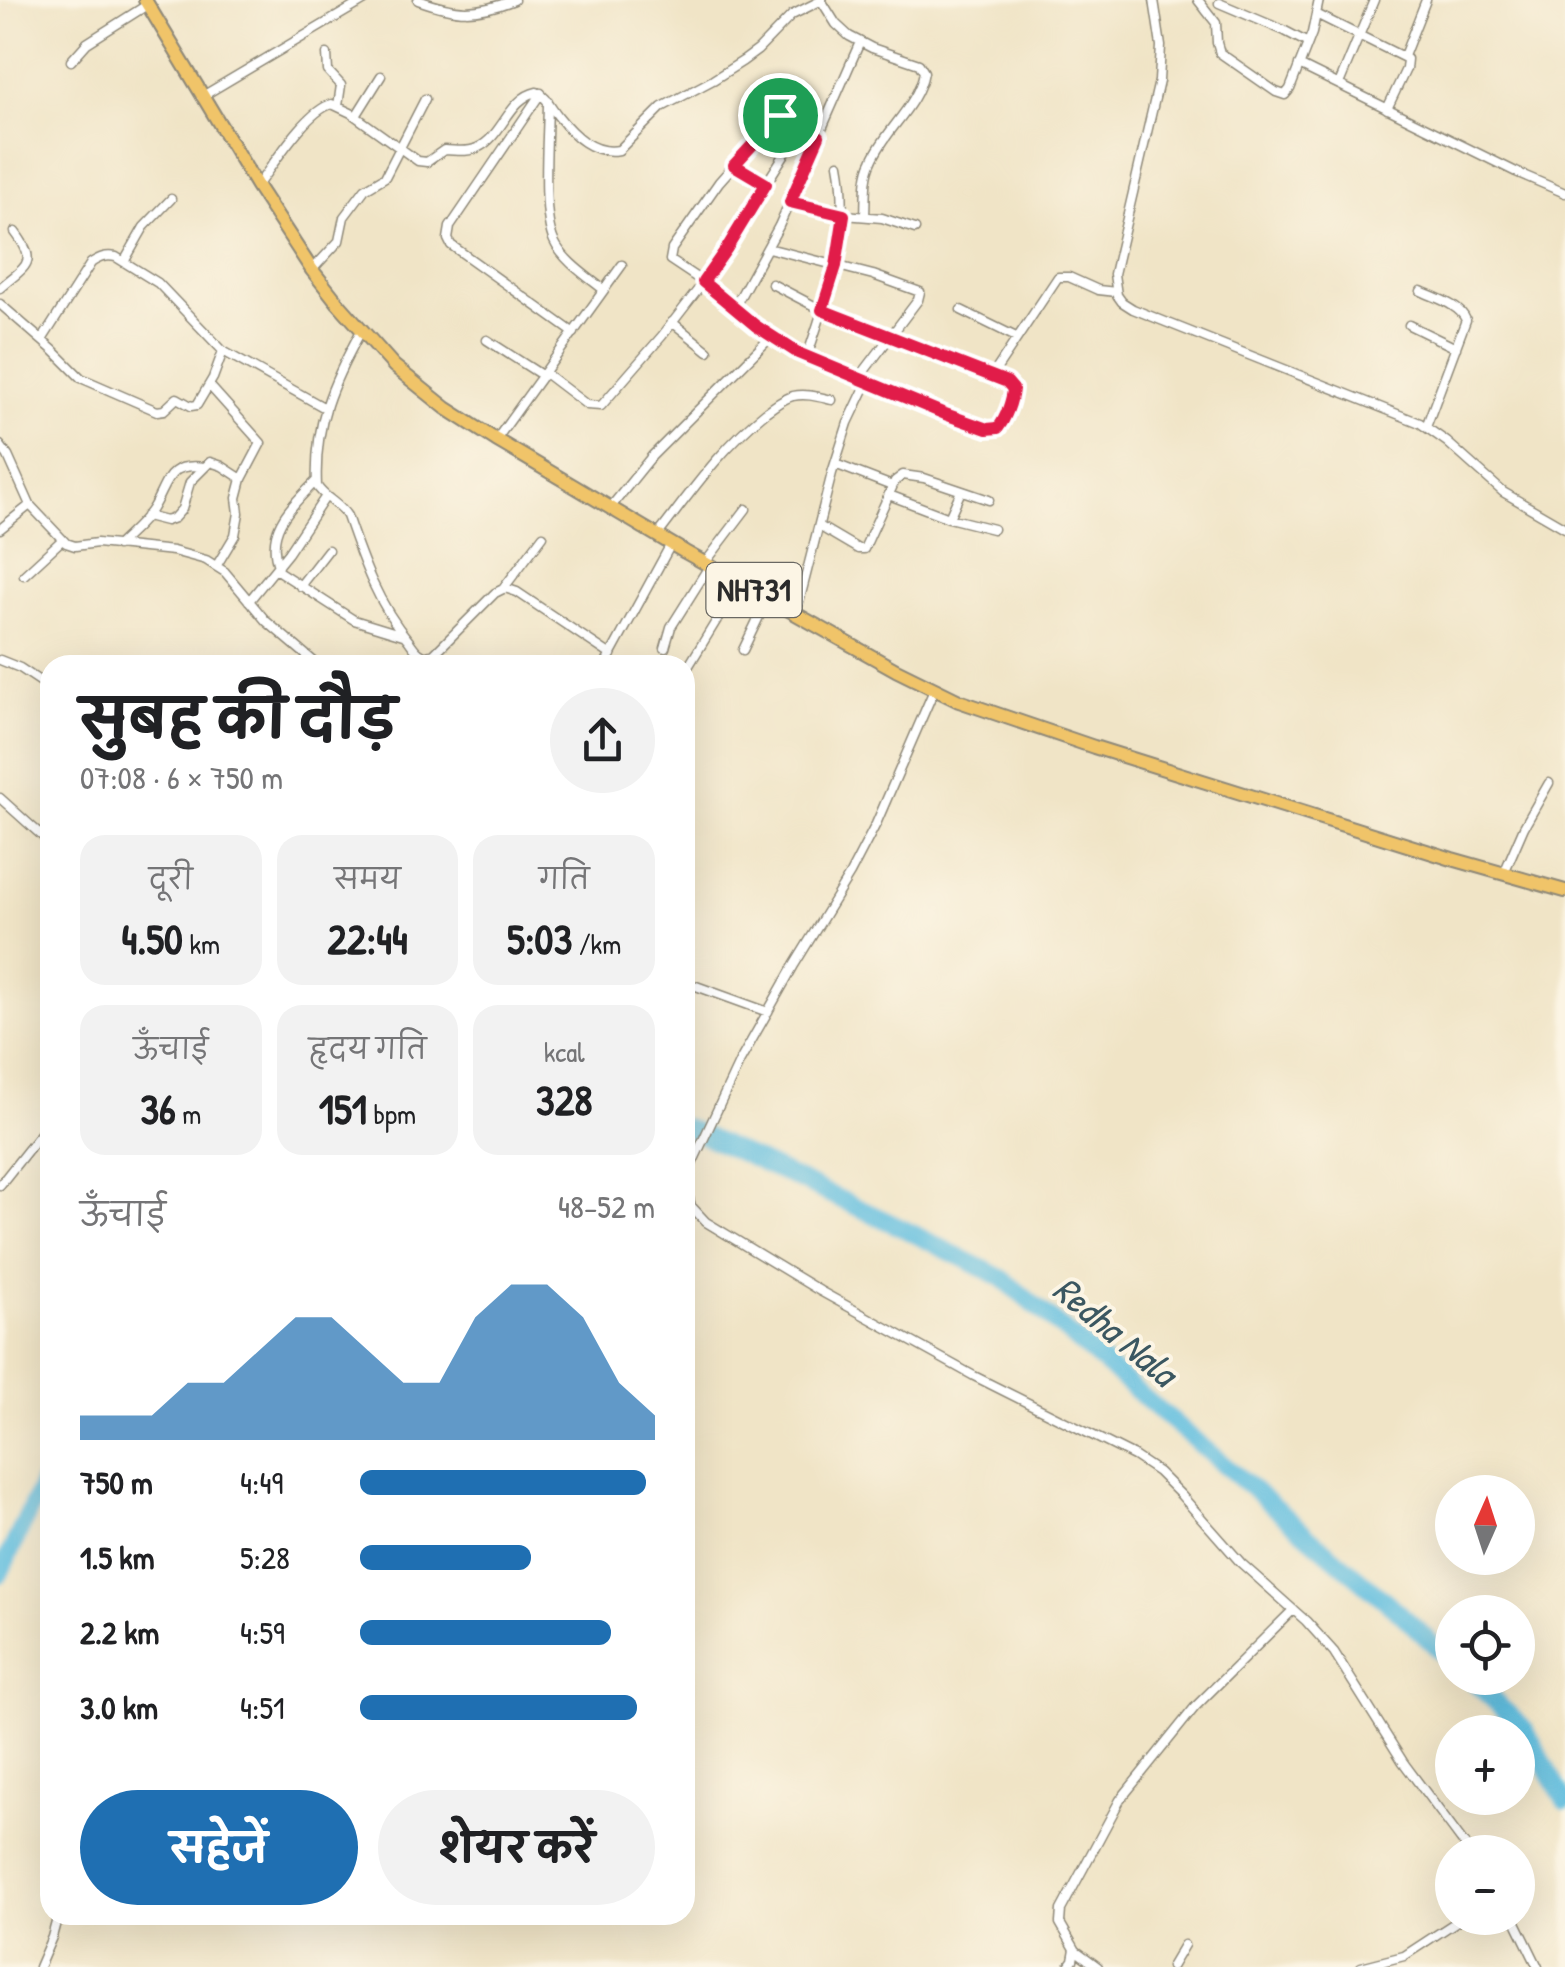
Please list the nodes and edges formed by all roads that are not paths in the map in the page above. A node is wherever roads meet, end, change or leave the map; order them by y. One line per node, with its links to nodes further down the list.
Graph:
1 (366, 0): 24 (street)
2 (418, 0): 3 (street)
3 (514, 0)
4 (822, 0): 15 (street); 26 (street)
5 (1154, 0): 54 (street)
6 (1198, 0): 13 (street)
7 (1319, 0): 12 (street)
8 (1374, 0): 14 (street)
9 (1426, 0): 18 (street)
10 (1220, 1): 13 (street); 16 (street)
11 (146, 2): 19 (street); 24 (highway, NH731)
12 (1316, 14): 14 (street); 16 (street)
13 (1211, 17): 20 (street)
14 (1360, 34): 18 (street); 22 (street)
15 (860, 42): 30 (street); 41 (street)
16 (1308, 43): 20 (street)
17 (327, 54): 27 (street)
18 (1404, 56): 28 (street)
19 (71, 61)
20 (1299, 65): 22 (street)
21 (382, 76): 29 (street)
22 (1339, 84): 28 (street)
23 (541, 93): 26 (street); 31 (street); 62 (street)
24 (201, 97): 36 (highway, NH731)
25 (425, 99): 31 (street)
26 (548, 101): 52 (street)
27 (338, 106): 29 (street); 36 (street)
28 (1388, 109): 37 (street)
29 (356, 116): 31 (street)
30 (819, 136): 34 (street); 39 (street)
31 (401, 148): 48 (street)
32 (786, 152): 35 (street)
33 (840, 164): 40 (street)
34 (734, 165): 35 (street); 49 (street)
35 (766, 184): 49 (street)
36 (256, 186): 48 (highway, NH731)
37 (1565, 193)
38 (171, 199): 45 (street)
39 (790, 202): 40 (street); 44 (street)
40 (844, 215): 41 (street); 47 (street)
41 (865, 216): 42 (street)
42 (916, 229)
43 (15, 232): 51 (street)
44 (768, 248): 47 (street); 56 (street)
45 (124, 262): 66 (street); 69 (street)
46 (622, 265): 52 (street)
47 (836, 266): 57 (street); 63 (street)
48 (312, 270): 61 (highway, NH731)
49 (703, 282): 56 (street); 59 (street)
50 (772, 284): 57 (street)
51 (0, 288)
52 (604, 290): 62 (street)
53 (1421, 291): 68 (street)
54 (1116, 292): 65 (street); 78 (street)
55 (1, 306): 66 (street)
56 (734, 308): 64 (street)
57 (822, 310): 63 (street); 71 (street)
58 (961, 310): 65 (street)
59 (672, 322): 70 (street); 72 (street)
60 (1409, 325): 68 (street)
61 (362, 331): 77 (street); 79 (highway, NH731)
62 (574, 333): 72 (street)
63 (892, 335): 73 (street); 74 (street)
64 (772, 336): 71 (street); 90 (street)
65 (1016, 337): 73 (street)
66 (42, 340): 75 (street)
67 (487, 340): 72 (street)
68 (1456, 348): 78 (street)
69 (223, 351): 75 (street); 77 (street)
70 (708, 351)
71 (807, 357): 74 (street)
72 (544, 374): 79 (street)
73 (992, 376): 74 (street)
74 (864, 380): 81 (street)
75 (210, 384): 83 (street)
76 (832, 400): 99 (street)
77 (325, 408): 84 (street)
78 (1426, 427): 95 (street)
79 (496, 440): 90 (highway, NH731)
80 (0, 445): 89 (street)
81 (835, 464): 85 (street); 94 (street)
82 (204, 466): 83 (street); 92 (street); 92 (street)
83 (242, 479): 105 (street)
84 (316, 480): 87 (street); 106 (street)
85 (890, 491): 86 (street); 93 (street); 94 (street)
86 (961, 491): 88 (street); 93 (street)
87 (326, 496): 106 (street); 114 (street)
88 (989, 500)
89 (30, 505): 96 (street); 100 (street)
90 (610, 508): 99 (highway, NH731)
91 (746, 509): 104 (street)
92 (146, 516): 102 (street)
93 (949, 518): 97 (street)
94 (819, 526): 113 (street)
95 (1565, 528)
96 (0, 529)
97 (993, 529)
98 (542, 536): 110 (street)
99 (657, 536): 101 (highway, NH731)
100 (62, 540): 102 (street); 107 (street)
101 (671, 544): 104 (highway, NH731); 120 (street)
102 (117, 546): 105 (street)
103 (328, 550): 109 (street)
104 (707, 564): 108 (highway, NH731); 115 (street)
105 (217, 566): 112 (street)
106 (276, 567): 109 (street); 112 (street)
107 (24, 575)
108 (740, 582): 111 (highway, NH731); 121 (street)
109 (300, 586): 114 (street)
110 (503, 589): 119 (street); 120 (street)
111 (768, 598): 113 (highway, NH731); 116 (street)
112 (249, 602): 117 (street)
113 (796, 614): 124 (highway, NH731)
114 (404, 636): 118 (street)
115 (665, 648)
116 (742, 650)
117 (306, 655)
118 (422, 655)
119 (429, 655)
120 (610, 655)
121 (695, 656)
122 (0, 660): 123 (street)
123 (40, 681)
124 (934, 690): 128 (highway, NH731); 131 (street)
125 (1549, 783): 128 (street)
126 (0, 798): 127 (street)
127 (40, 834)
128 (1504, 873): 129 (highway, NH731)
129 (1565, 891)
130 (695, 986): 131 (street)
131 (768, 1012): 133 (street)
132 (40, 1135): 134 (street)
133 (695, 1158)
134 (0, 1185)
135 (695, 1210): 136 (street)
136 (1293, 1610): 137 (street); 142 (street)
137 (1458, 1835)
138 (55, 1925): 143 (street)
139 (1436, 1935): 147 (street)
140 (1522, 1935): 148 (street)
141 (1184, 1945): 146 (street)
142 (1075, 1950): 144 (street); 145 (street)
143 (39, 1967)
144 (1068, 1967)
145 (1098, 1967)
146 (1171, 1967)
147 (1361, 1967)
148 (1538, 1967)

